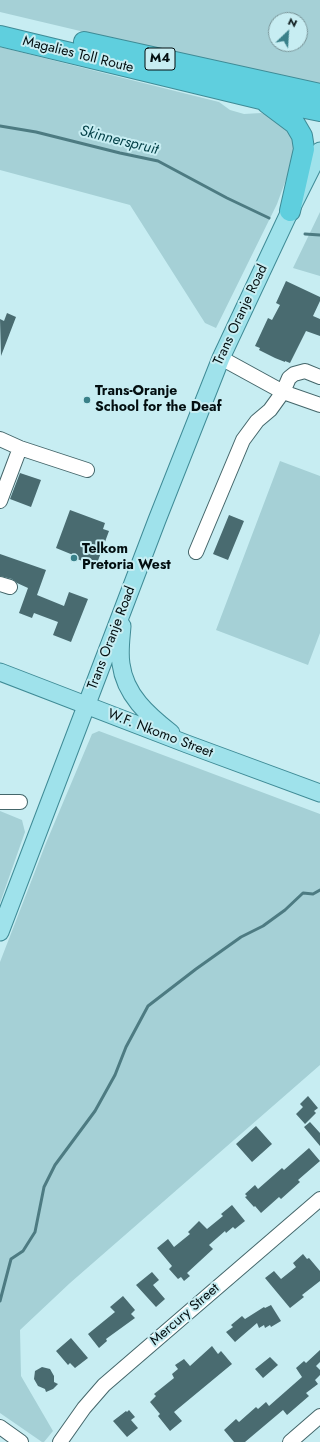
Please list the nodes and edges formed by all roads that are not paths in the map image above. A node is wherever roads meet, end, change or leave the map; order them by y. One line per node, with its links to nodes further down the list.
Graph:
1 (0, 23): 3 (highway, Magalies Toll Route / M4)
2 (0, 36): 4 (highway, Magalies Toll Route / M4)
3 (320, 94)
4 (261, 99): 5 (highway, Magalies Toll Route / M4); 7 (highway)
5 (320, 112)
6 (320, 151): 7 (main road, Trans Oranje Road)
7 (290, 211): 8 (main road, Trans Oranje Road)
8 (221, 358): 10 (street); 17 (main road, Trans Oranje Road)
9 (320, 377): 10 (street)
10 (283, 392): 11 (street); 16 (street)
11 (320, 404)
12 (0, 439): 13 (street)
13 (20, 448): 14 (street); 15 (street)
14 (87, 470)
15 (0, 501)
16 (196, 552)
17 (124, 608): 19 (main road, Trans Oranje Road); 20 (main road)
18 (0, 672): 19 (main road, W.F. Nkomo Street)
19 (86, 706): 20 (main road, W.F. Nkomo Street); 24 (main road, Trans Oranje Road)
20 (187, 744): 21 (main road, W.F. Nkomo Street)
21 (320, 794)
22 (0, 802): 23 (street)
23 (20, 802)
24 (0, 932)
25 (320, 1199): 29 (street, Mercury Street)
26 (320, 1416): 30 (street)
27 (0, 1427): 28 (street)
28 (21, 1442)
29 (60, 1442)
30 (290, 1442)

